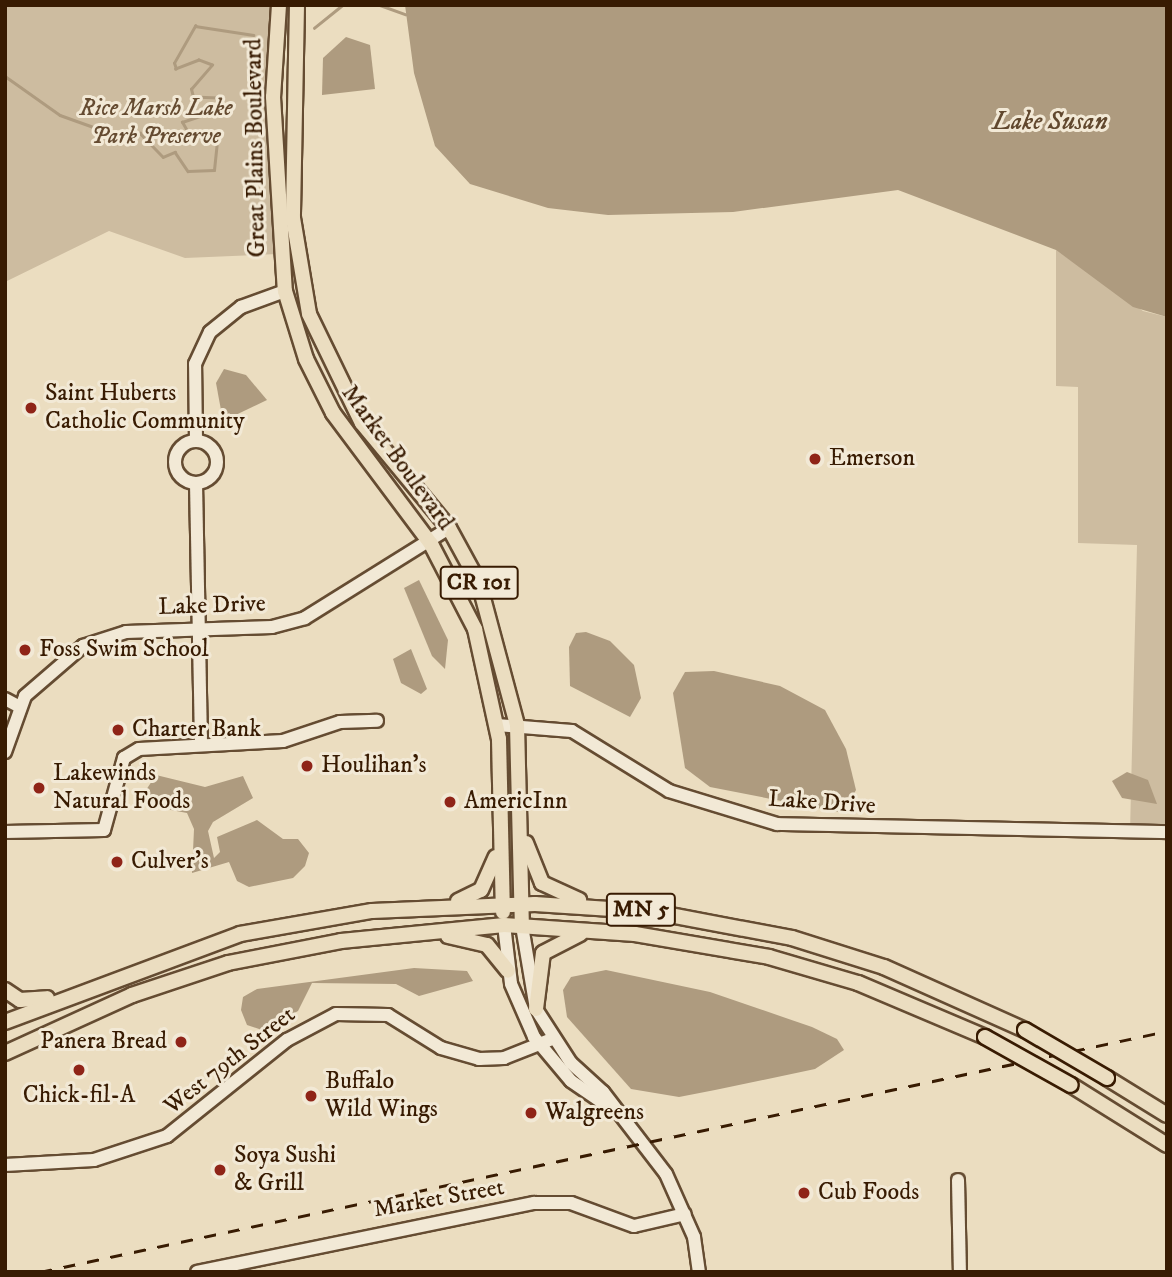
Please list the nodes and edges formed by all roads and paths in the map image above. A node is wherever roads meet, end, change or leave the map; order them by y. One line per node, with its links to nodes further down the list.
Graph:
1 (279, 5): 4 (main road, Great Plains Boulevard / CR 101)
2 (297, 5): 3 (main road, Great Plains Boulevard / CR 101)
3 (303, 287): 7 (main road, Market Boulevard / CR 101)
4 (285, 291): 5 (street); 8 (main road, Market Boulevard / CR 101)
5 (196, 441): 6 (street); 6 (street)
6 (196, 483): 9 (street)
7 (449, 527): 8 (street, Lake Drive); 14 (main road, Market Boulevard / CR 101)
8 (432, 544): 9 (street, Lake Drive); 13 (main road, Market Boulevard / CR 101)
9 (199, 628): 11 (street, Lake Drive); 16 (street)
10 (5, 699): 11 (street)
11 (20, 707): 15 (street); 17 (street)
12 (377, 721): 16 (street)
13 (497, 725): 14 (street, Lake Drive); 19 (main road, Market Boulevard / CR 101)
14 (517, 725): 18 (main road, Market Boulevard / CR 101); 20 (street, Lake Drive)
15 (5, 728)
16 (201, 743): 21 (street)
17 (5, 752)
18 (519, 817): 23 (main road, Market Boulevard / CR 101); 24 (main road)
19 (501, 831): 22 (main road, Market Boulevard / CR 101); 25 (main road)
20 (1167, 832)
21 (10, 833)
22 (503, 904): 23 (main road, MN 5); 25 (main road, MN 5); 26 (main road, Market Boulevard / CR 101)
23 (521, 904): 24 (main road, MN 5); 27 (main road, Market Boulevard / CR 101)
24 (608, 906): 37 (main road, MN 5, bridge)
25 (428, 907): 32 (main road, MN 5)
26 (504, 925): 27 (main road, MN 5); 29 (main road, MN 5); 30 (street, Market Boulevard)
27 (522, 926): 28 (main road, MN 5); 33 (street, Market Boulevard)
28 (610, 932): 33 (main road); 38 (main road, MN 5, bridge)
29 (398, 934): 30 (main road); 36 (main road, MN 5)
30 (508, 971): 35 (street, Market Boulevard)
31 (5, 990): 32 (main road)
32 (72, 992): 34 (main road, MN 5)
33 (536, 1009): 35 (street, Market Boulevard)
34 (5, 1022)
35 (546, 1042): 39 (street, West 79th Street); 41 (street, Market Boulevard)
36 (5, 1053)
37 (1167, 1115)
38 (1167, 1145)
39 (5, 1165)
40 (958, 1180): 44 (street)
41 (685, 1214): 42 (street, Market Street); 43 (street, Market Boulevard)
42 (197, 1272)
43 (699, 1272)
44 (961, 1272)

